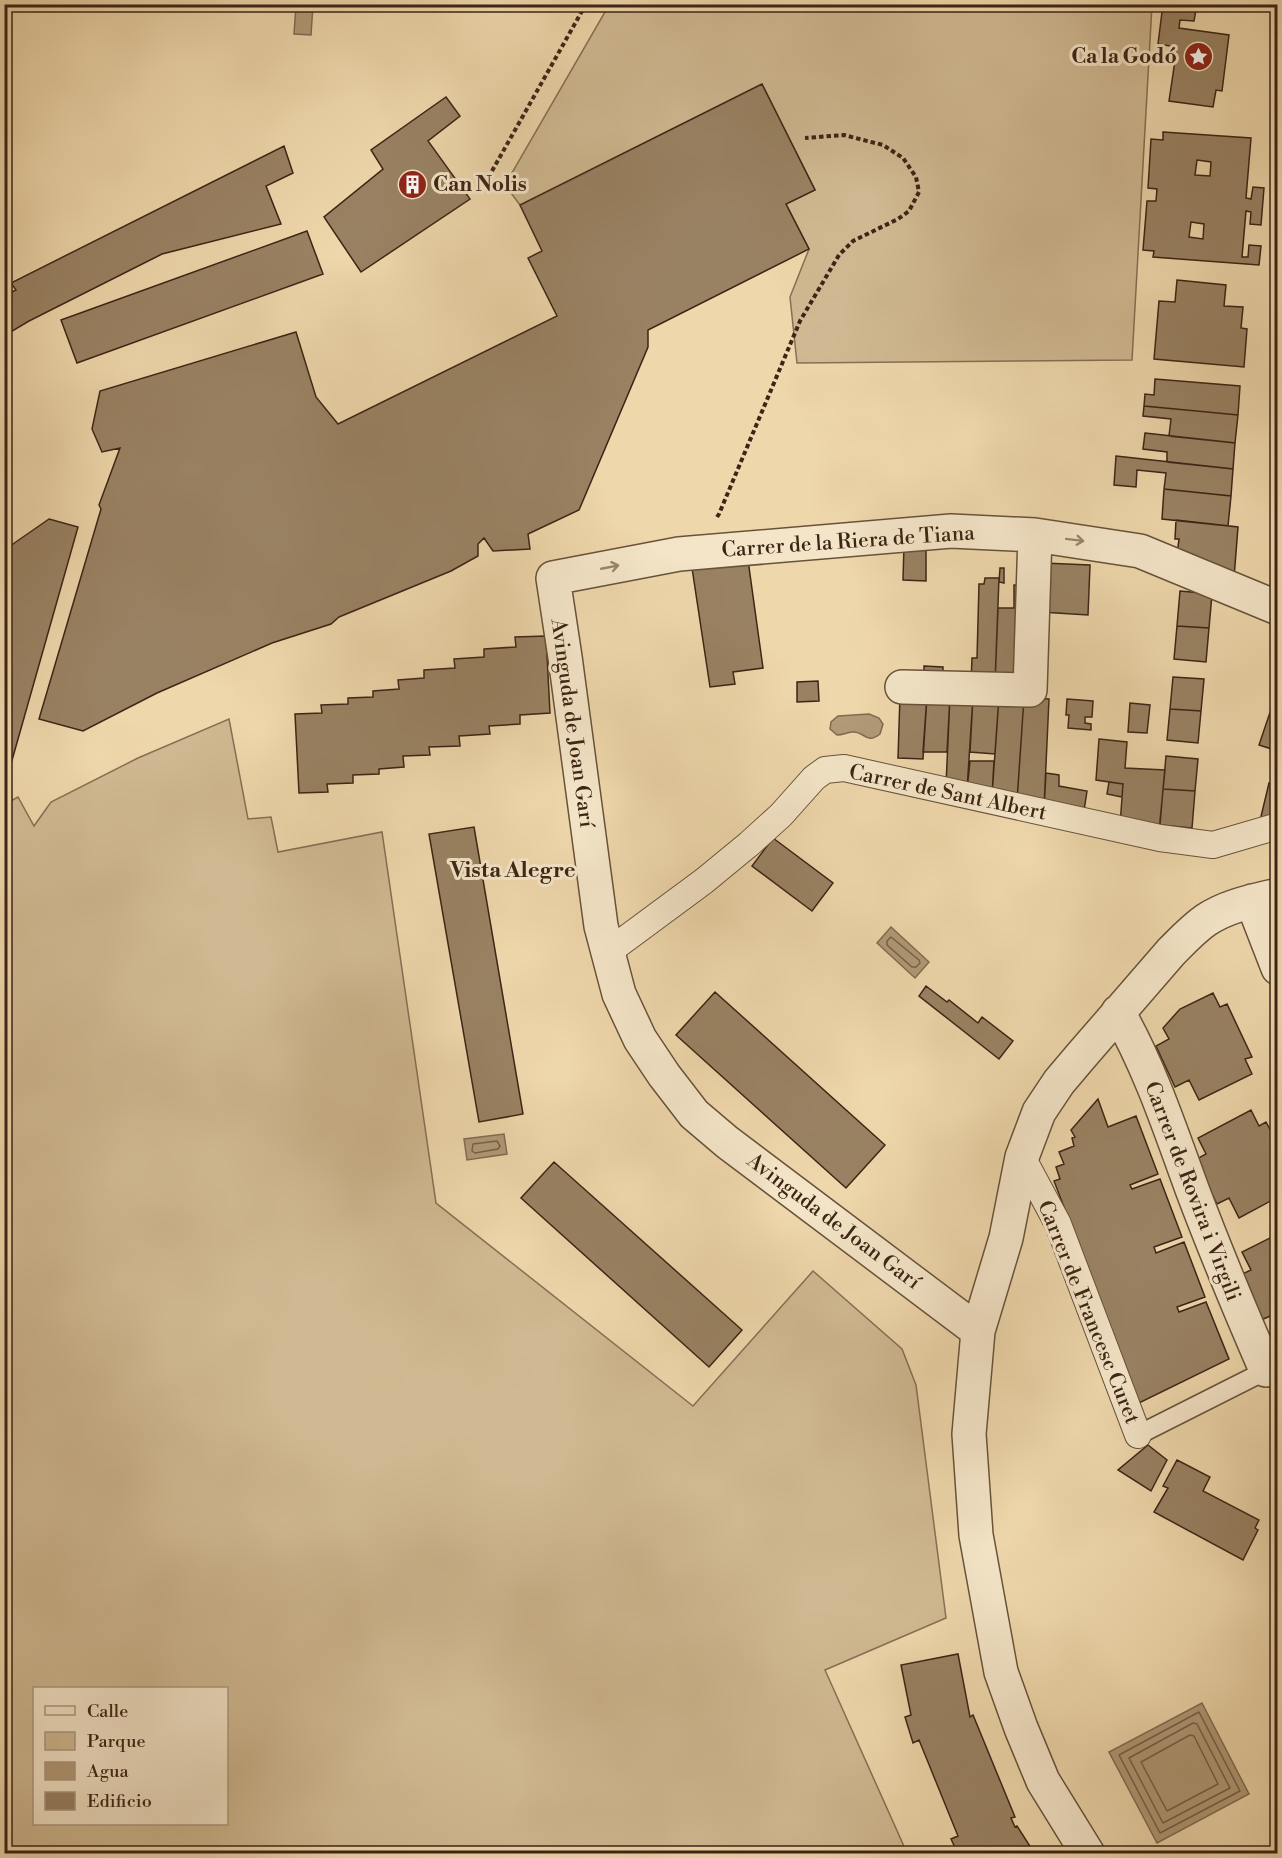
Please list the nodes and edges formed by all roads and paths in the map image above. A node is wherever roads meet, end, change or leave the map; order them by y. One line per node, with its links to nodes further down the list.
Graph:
1 (586, 4): 3 (path)
2 (805, 138): 4 (path)
3 (492, 171)
4 (710, 522)
5 (1035, 536): 6 (street, Carrer de la Riera de Tiana, one-way to 5); 7 (street, Carrer de la Riera de Tiana, one-way to 7); 8 (street)
6 (553, 579): 11 (street, Avinguda de Joan Garí)
7 (1278, 608)
8 (902, 687)
9 (1278, 826): 11 (street, Carrer de Sant Albert)
10 (1265, 898): 12 (street); 13 (street)
11 (608, 952): 15 (street, Avinguda de Joan Garí)
12 (1278, 968)
13 (1118, 1012): 14 (street); 16 (street, Carrer de Rovira i Virgili)
14 (1022, 1157): 15 (street); 17 (street, Carrer de Francesc Curet)
15 (978, 1331): 18 (street)
16 (1272, 1368): 17 (lane)
17 (1138, 1435)
18 (1088, 1854)

